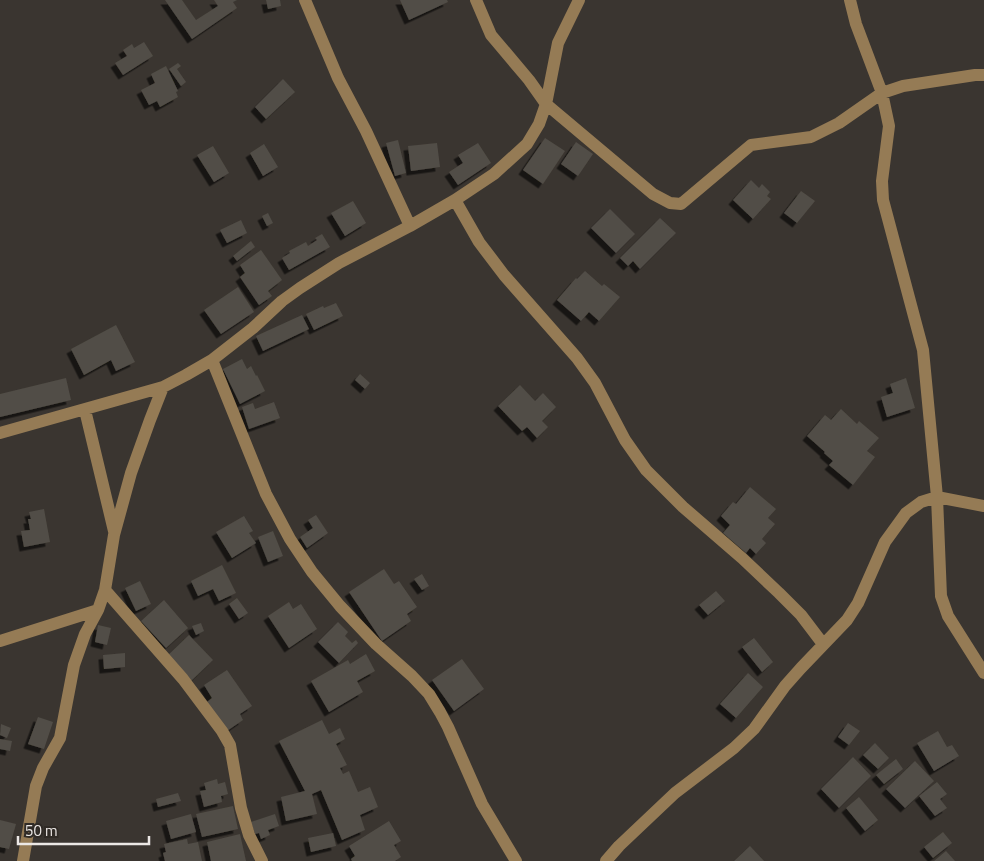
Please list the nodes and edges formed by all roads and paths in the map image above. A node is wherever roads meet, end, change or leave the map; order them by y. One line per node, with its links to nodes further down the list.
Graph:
1 (306, 0): 9 (street)
2 (476, 0): 7 (street)
3 (579, 0): 7 (street)
4 (850, 0): 6 (street)
5 (984, 75): 6 (street)
6 (882, 93): 7 (street); 14 (street)
7 (546, 104): 8 (street)
8 (455, 200): 9 (street); 20 (street)
9 (410, 226): 10 (street)
10 (212, 360): 11 (street); 24 (street)
11 (163, 387): 12 (street); 16 (street)
12 (86, 410): 13 (street); 16 (street)
13 (0, 433)
14 (937, 497): 15 (street); 20 (street); 21 (street)
15 (984, 506)
16 (114, 535): 17 (street)
17 (104, 590): 18 (street); 23 (street)
18 (98, 610): 19 (street); 22 (street)
19 (0, 641)
20 (823, 644): 25 (street)
21 (984, 673)
22 (23, 861)
23 (262, 861)
24 (516, 861)
25 (606, 861)

